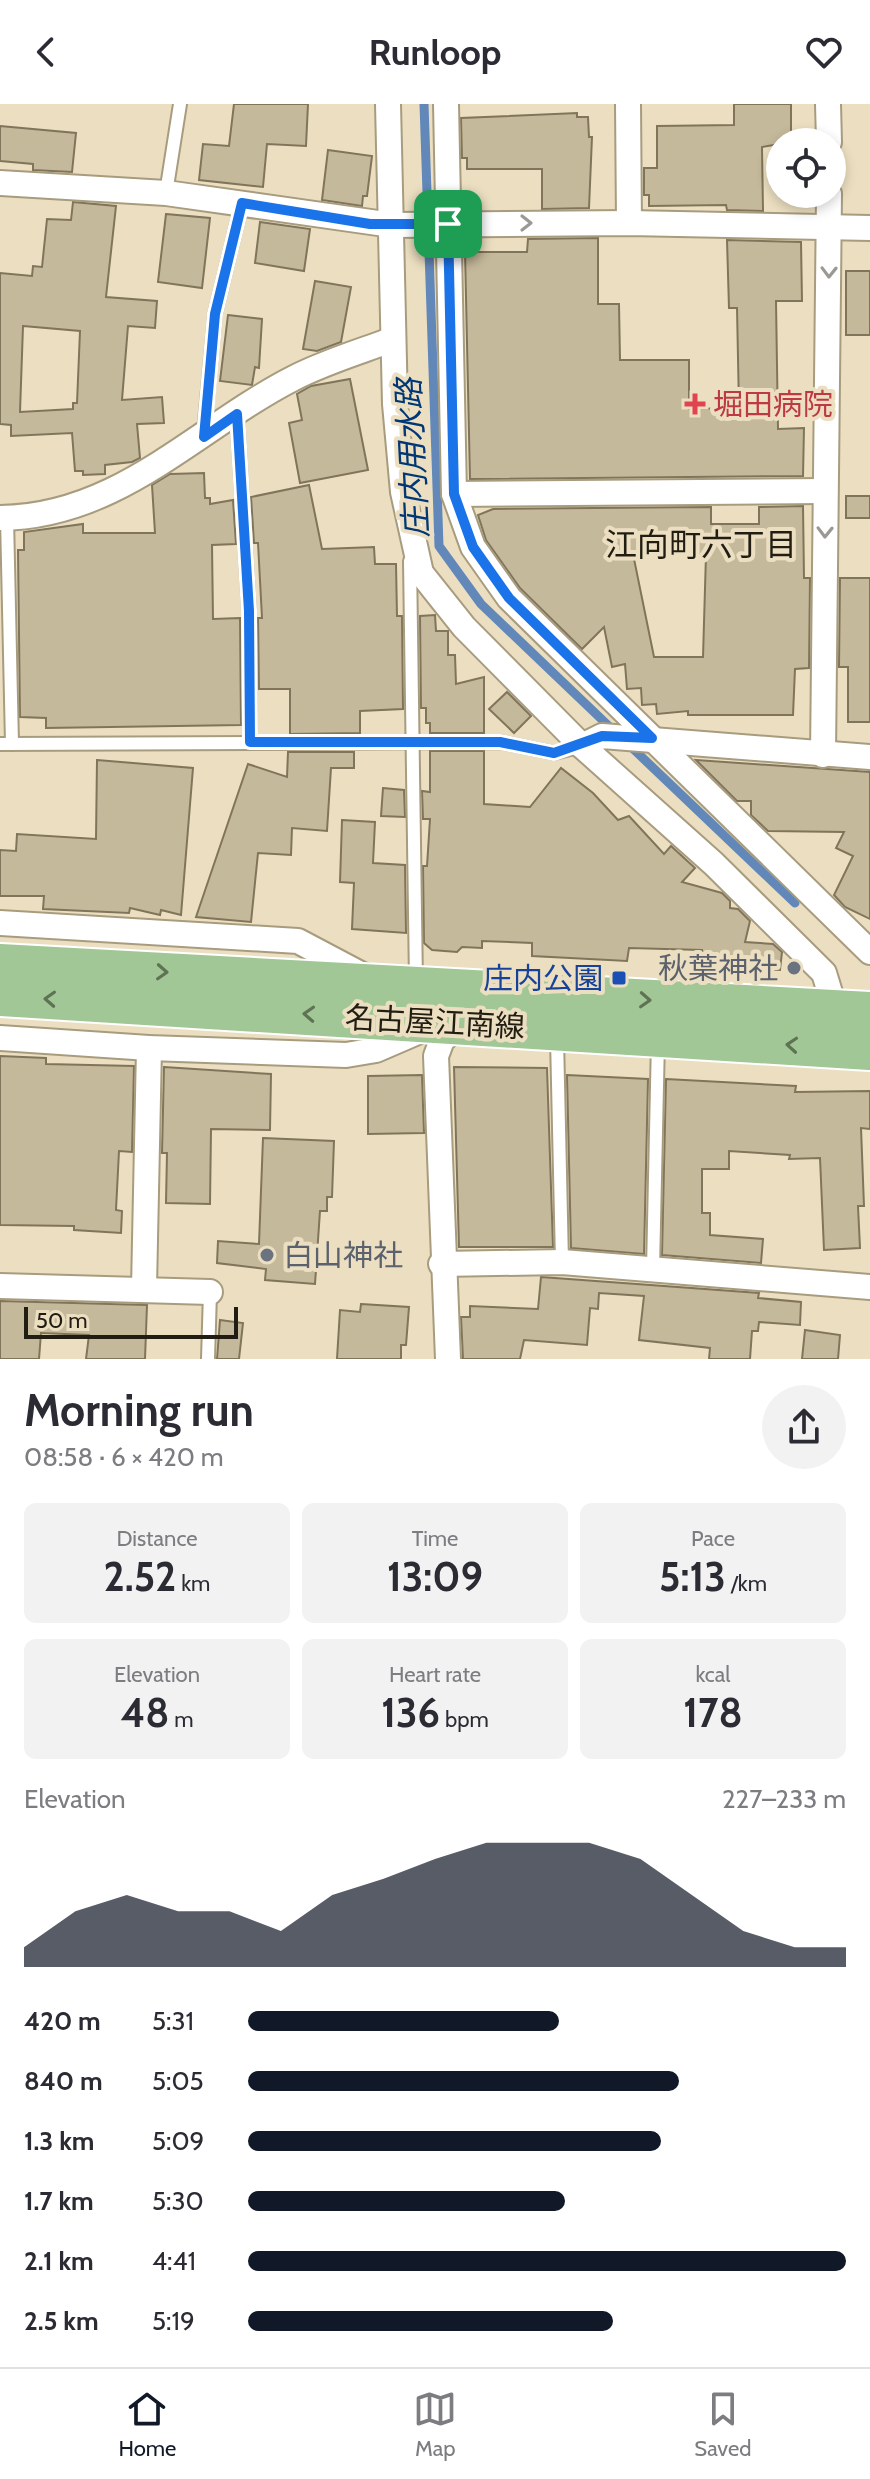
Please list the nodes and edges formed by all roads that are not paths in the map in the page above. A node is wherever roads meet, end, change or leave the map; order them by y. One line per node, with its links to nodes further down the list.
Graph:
1 (180, 104): 8 (lane)
2 (388, 104): 13 (street)
3 (446, 104): 12 (street)
4 (628, 104): 11 (street)
5 (828, 104): 6 (street)
6 (829, 128)
7 (0, 183): 8 (street)
8 (166, 193): 9 (street)
9 (242, 203): 13 (street); 18 (lane)
10 (829, 208): 14 (street)
11 (629, 223): 12 (street, one-way to 11); 14 (street)
12 (448, 224): 13 (street); 20 (street)
13 (392, 225): 16 (street)
14 (829, 228): 15 (street); 19 (street, one-way to 19)
15 (870, 228)
16 (391, 340): 17 (street); 22 (street)
17 (237, 414): 18 (street); 25 (lane)
18 (204, 437): 21 (street)
19 (825, 491): 20 (street); 28 (street, one-way to 28)
20 (454, 494): 23 (street)
21 (4, 518): 26 (lane)
22 (409, 521): 24 (street); 27 (lane)
23 (646, 738): 24 (street); 28 (street); 31 (street)
24 (592, 741): 27 (lane); 36 (street)
25 (250, 742): 26 (lane); 27 (lane)
26 (6, 744)
27 (412, 744): 34 (lane)
28 (823, 755): 29 (street)
29 (870, 757)
30 (0, 923): 33 (street)
31 (870, 952)
32 (0, 964): 33 (main road, 名古屋江南線, one-way to 33)
33 (375, 985): 34 (main road, 名古屋江南線)
34 (416, 986): 36 (main road, 名古屋江南線, one-way to 36)
35 (0, 996): 37 (main road, 名古屋江南線, one-way to 35)
36 (852, 1011)
37 (446, 1025): 38 (main road, 名古屋江南線); 41 (street); 44 (street)
38 (557, 1029): 39 (main road, 名古屋江南線); 43 (lane)
39 (658, 1036): 42 (main road, 名古屋江南線, one-way to 39); 45 (lane)
40 (0, 1038): 41 (street)
41 (149, 1048): 48 (street)
42 (870, 1050)
43 (562, 1262): 44 (street); 45 (street)
44 (441, 1264): 51 (street)
45 (653, 1269): 47 (street)
46 (0, 1286): 48 (street)
47 (870, 1287)
48 (144, 1288): 49 (street)
49 (210, 1292): 50 (lane)
50 (208, 1359)
51 (448, 1359)

